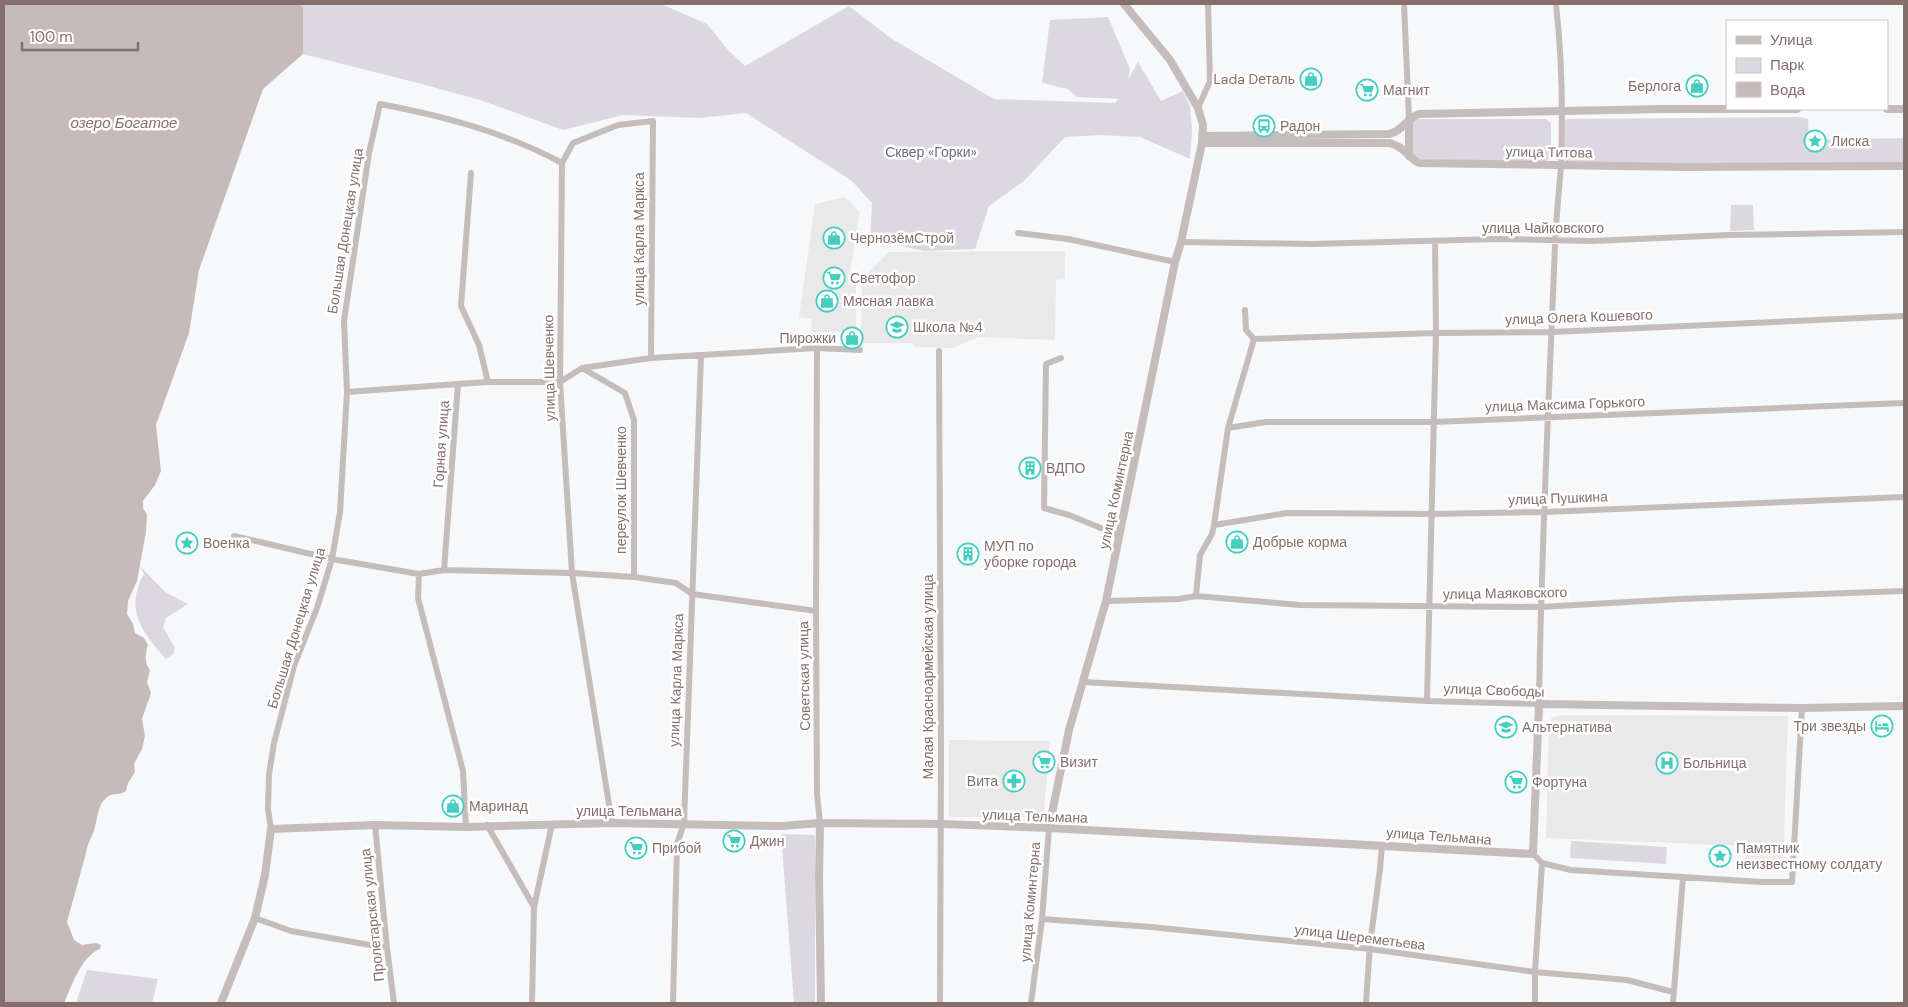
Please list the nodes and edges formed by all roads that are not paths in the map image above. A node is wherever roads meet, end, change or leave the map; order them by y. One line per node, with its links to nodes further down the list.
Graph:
1 (1124, 4): 6 (street, улица Коминтерна)
2 (1208, 4): 6 (street)
3 (1404, 4): 5 (street)
4 (1556, 4): 10 (street)
5 (1409, 104): 11 (street); 12 (street)
6 (1198, 108): 13 (street, улица Коминтерна)
7 (1888, 109): 8 (street)
8 (1904, 109)
9 (1726, 110): 10 (street)
10 (1562, 111): 11 (street); 16 (street)
11 (1419, 114): 12 (street)
12 (1409, 119): 13 (street); 14 (street)
13 (1202, 140): 14 (street, улица Титова); 22 (street, улица Коминтерна)
14 (1409, 156): 16 (street, улица Титова)
15 (562, 163): 34 (street, улица Карла Маркса); 38 (street, улица Шевченко); 40 (street, Большая Донецкая улица)
16 (1561, 164): 17 (street, улица Титова); 23 (street)
17 (1904, 166)
18 (471, 173): 37 (street)
19 (1904, 232): 23 (street, улица Чайковского)
20 (1018, 233): 24 (street)
21 (1435, 241): 22 (street, улица Чайковского); 23 (street, улица Чайковского); 27 (street)
22 (1181, 242): 24 (street, улица Коминтерна)
23 (1555, 242): 28 (street)
24 (1175, 262): 49 (street, улица Коминтерна)
25 (1245, 310): 29 (street)
26 (1904, 316): 28 (street, улица Олега Кошевого)
27 (1436, 332): 28 (street, улица Олега Кошевого); 29 (street, улица Олега Кошевого); 43 (street)
28 (1552, 332): 42 (street)
29 (1254, 339): 44 (street)
30 (817, 348): 31 (street); 33 (street); 62 (street, Советская улица)
31 (860, 350)
32 (939, 351): 72 (street, Малая Красноармейская улица)
33 (701, 356): 34 (street); 57 (street, улица Карла Маркса)
34 (651, 358): 36 (street)
35 (1061, 358): 49 (street)
36 (582, 368): 38 (street); 55 (street, переулок Шевченко)
37 (488, 382): 38 (street, Горная улица); 39 (street, Горная улица)
38 (560, 382): 53 (street, улица Шевченко)
39 (458, 384): 40 (street); 52 (street, Горная улица)
40 (347, 392): 51 (street, Большая Донецкая улица)
41 (1904, 403): 42 (street, улица Максима Горького)
42 (1547, 418): 43 (street, улица Максима Горького); 46 (street)
43 (1434, 422): 44 (street, улица Максима Горького); 47 (street)
44 (1228, 428): 48 (street)
45 (1904, 497): 46 (street, улица Пушкина)
46 (1545, 512): 47 (street, улица Пушкина); 61 (street)
47 (1432, 514): 48 (street, улица Пушкина); 60 (street)
48 (1214, 525): 58 (street)
49 (1118, 535): 59 (street, улица Коминтерна)
50 (234, 536): 51 (street)
51 (332, 560): 54 (street); 77 (street, Большая Донецкая улица)
52 (444, 570): 53 (street); 54 (street)
53 (572, 573): 55 (street); 68 (street, улица Шевченко)
54 (418, 574): 75 (street)
55 (634, 577): 57 (street)
56 (1904, 591): 61 (street, улица Маяковского)
57 (692, 594): 62 (street); 69 (street, улица Карла Маркса)
58 (1196, 596): 59 (street, улица Маяковского); 60 (street, улица Маяковского)
59 (1106, 601): 63 (street, улица Коминтерна)
60 (1430, 607): 61 (street, улица Маяковского); 64 (street)
61 (1540, 607): 65 (street)
62 (816, 611): 70 (street, Советская улица)
63 (1083, 682): 64 (street, улица Свободы); 76 (street, улица Коминтерна)
64 (1427, 701): 65 (street, улица Свободы)
65 (1539, 704): 67 (street, улица Свободы); 79 (street)
66 (1904, 706): 67 (street, улица Свободы)
67 (1802, 708): 81 (street)
68 (612, 823): 69 (street, улица Тельмана); 71 (street, улица Тельмана)
69 (684, 823): 70 (street, улица Тельмана); 92 (street, улица Карла Маркса)
70 (820, 823): 72 (street, улица Тельмана); 93 (street, Советская улица)
71 (552, 824): 74 (street, улица Тельмана); 82 (street)
72 (941, 824): 76 (street, улица Тельмана); 94 (street, Малая Красноармейская улица)
73 (375, 825): 75 (street, улица Тельмана); 77 (street, улица Тельмана); 85 (street, Пролетарская улица)
74 (488, 825): 75 (street, улица Тельмана); 82 (street)
75 (466, 827)
76 (1049, 828): 78 (street, улица Тельмана); 84 (street, улица Коминтерна)
77 (271, 829): 83 (street, Большая Донецкая улица)
78 (1382, 845): 79 (street, улица Тельмана); 86 (street)
79 (1533, 854): 80 (street)
80 (1542, 863): 81 (street); 87 (street)
81 (1684, 877): 88 (street)
82 (534, 907): 91 (street)
83 (255, 918): 85 (street); 89 (street, Большая Донецкая улица)
84 (1042, 919): 86 (street, улица Шереметьева); 95 (street, улица Коминтерна)
85 (387, 948): 90 (street, Пролетарская улица)
86 (1370, 949): 87 (street, улица Шереметьева); 96 (street)
87 (1535, 972): 88 (street, улица Шереметьева); 97 (street)
88 (1673, 992): 98 (street)
89 (221, 1003)
90 (394, 1003)
91 (532, 1003)
92 (673, 1003)
93 (820, 1003)
94 (940, 1003)
95 (1031, 1003)
96 (1366, 1003)
97 (1535, 1003)
98 (1673, 1003)

